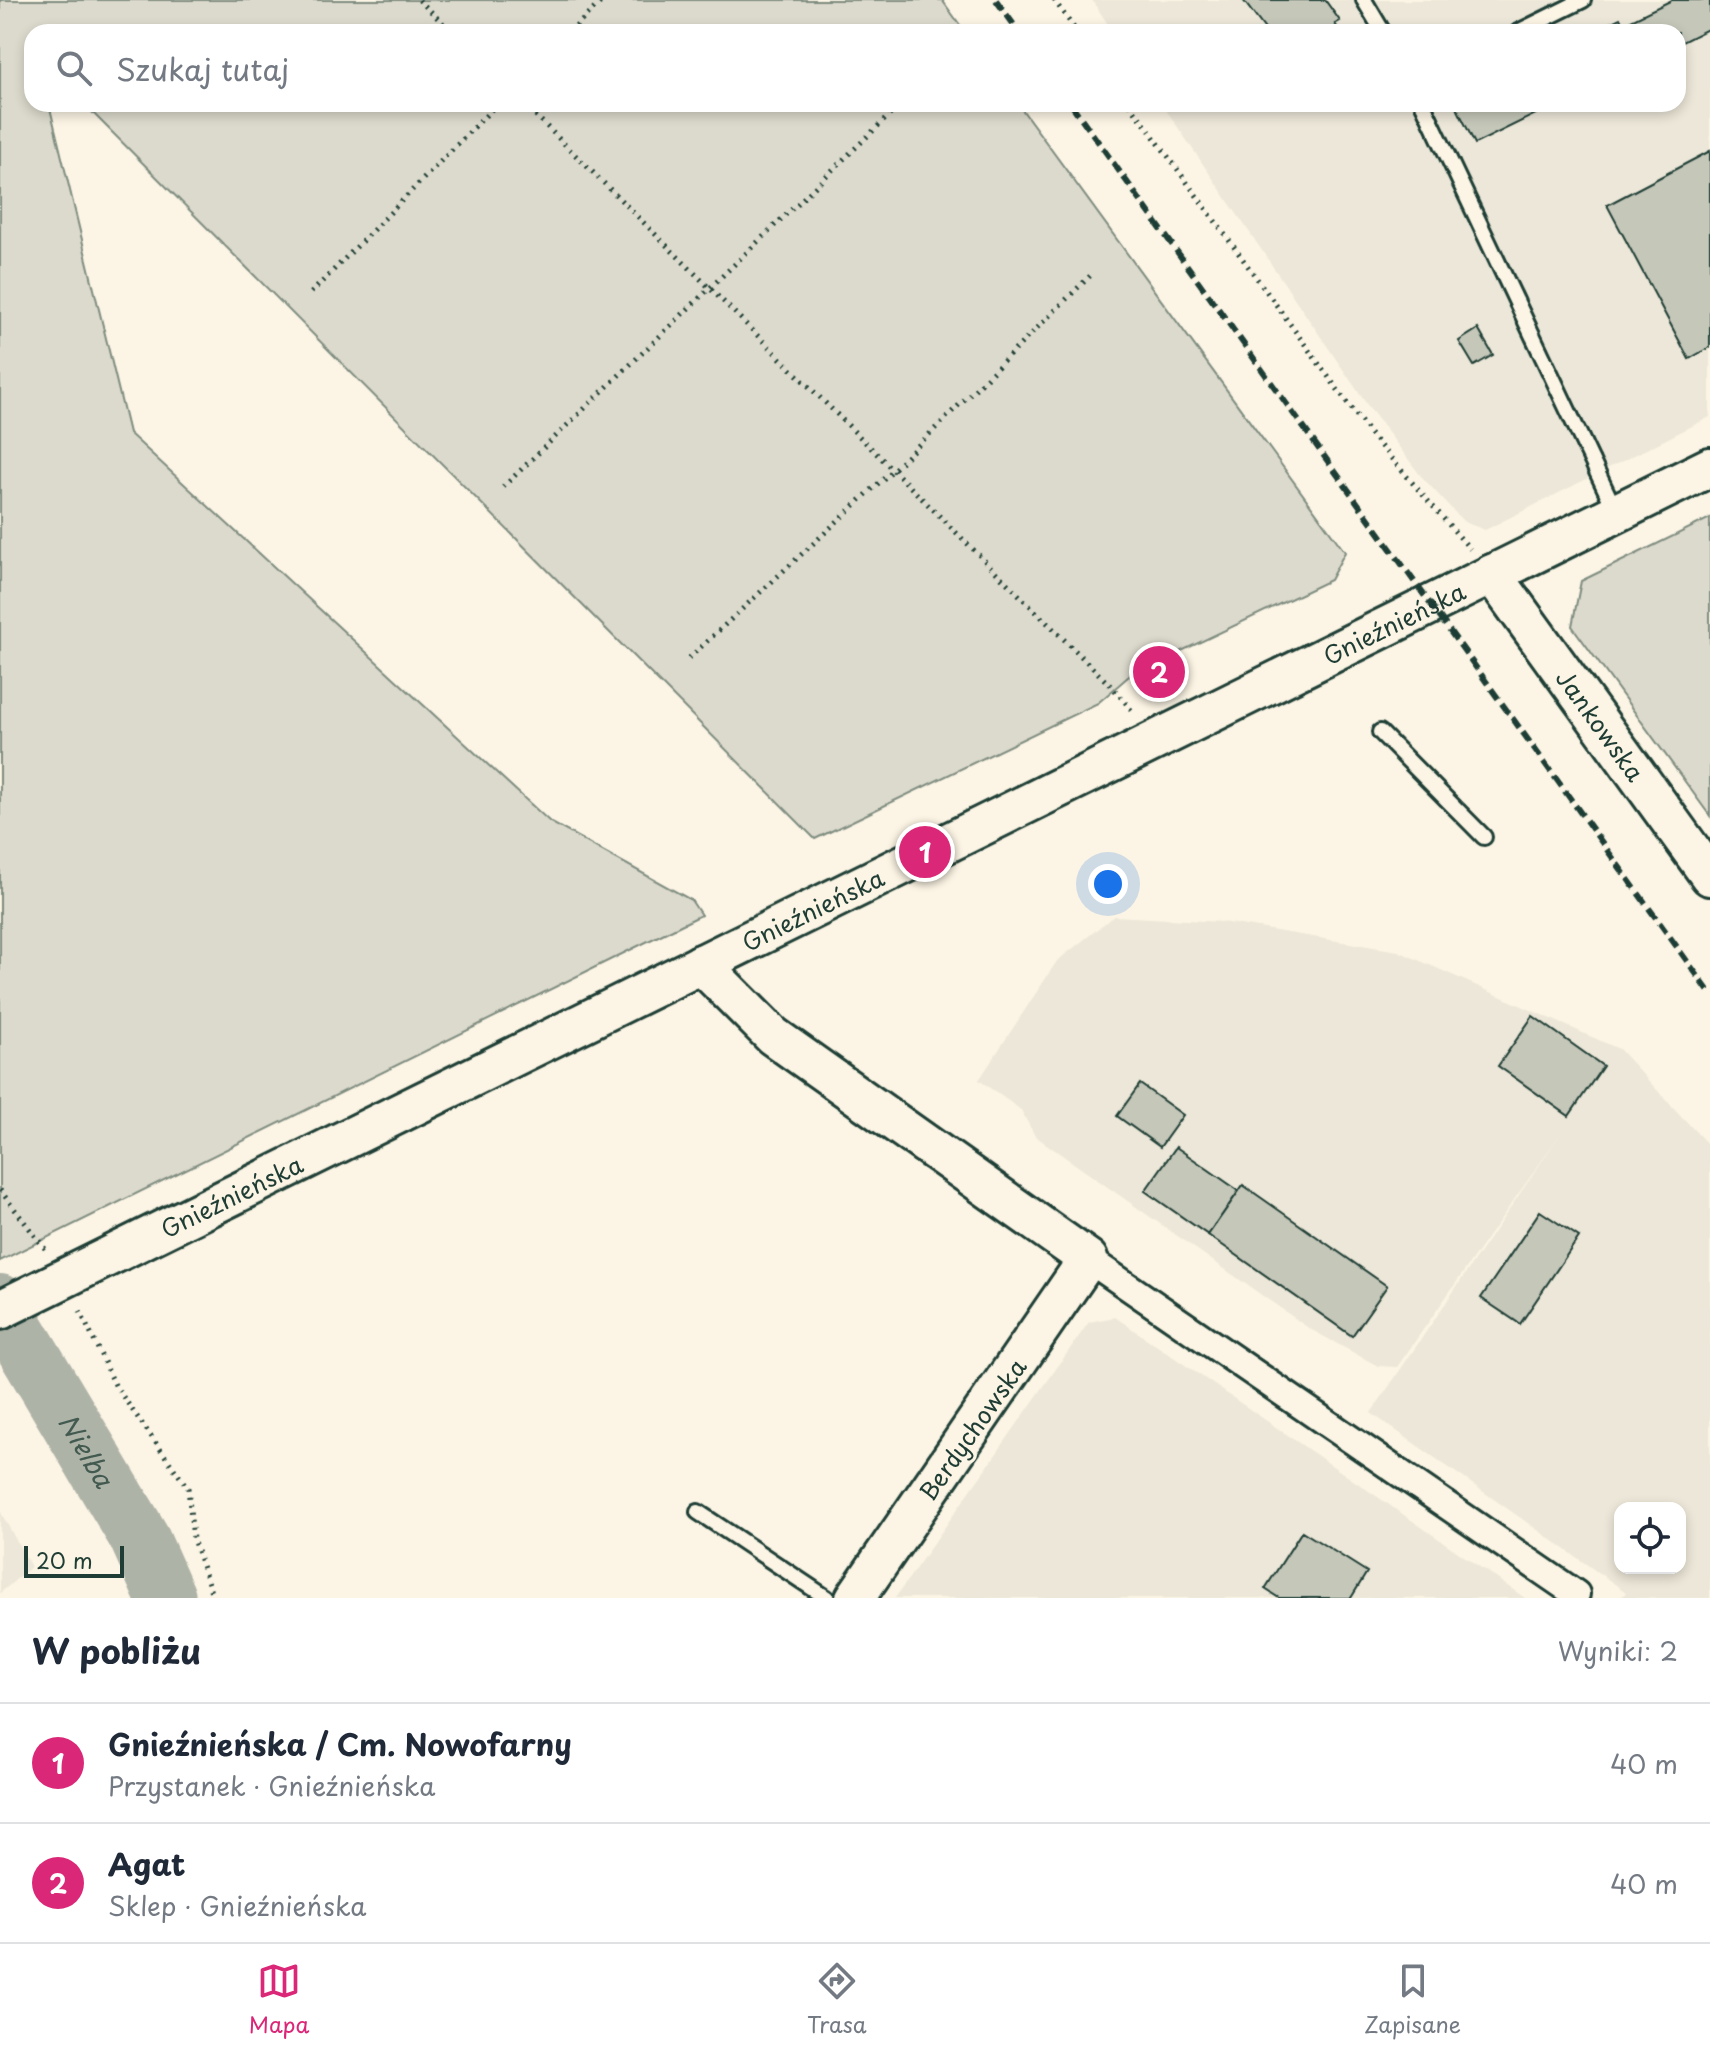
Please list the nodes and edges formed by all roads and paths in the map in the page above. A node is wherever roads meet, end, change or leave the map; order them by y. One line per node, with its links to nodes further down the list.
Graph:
1 (419, 0): 6 (path)
2 (603, 0): 7 (path)
3 (1054, 0): 8 (path)
4 (1364, 0): 9 (lane)
5 (1583, 0): 10 (lane)
6 (444, 24)
7 (578, 24)
8 (1071, 24)
9 (1378, 24)
10 (1534, 24)
11 (489, 112): 18 (path)
12 (532, 112): 17 (path)
13 (893, 112): 17 (path)
14 (1136, 112): 23 (path)
15 (1427, 112): 22 (lane)
16 (1093, 273): 20 (path)
17 (710, 289): 20 (path); 21 (path)
18 (311, 293)
19 (1710, 467): 22 (main road, Gnieźnieńska)
20 (893, 470): 24 (path); 26 (path)
21 (503, 487)
22 (1616, 513): 23 (main road, Gnieźnieńska)
23 (1492, 574): 26 (main road, Gnieźnieńska); 28 (main road, Jankowska)
24 (689, 658)
25 (1380, 732): 27 (lane)
26 (1149, 741): 29 (main road, Gnieźnieńska)
27 (1484, 837)
28 (1710, 876)
29 (701, 964): 31 (main road); 32 (main road, Gnieźnieńska)
30 (0, 1190): 32 (path)
31 (1088, 1259): 35 (street); 38 (main road, Berdychowska)
32 (51, 1272): 33 (main road, Gnieźnieńska); 36 (path)
33 (0, 1310)
34 (698, 1512): 37 (lane)
35 (1577, 1597)
36 (213, 1598)
37 (827, 1598)
38 (855, 1598)

